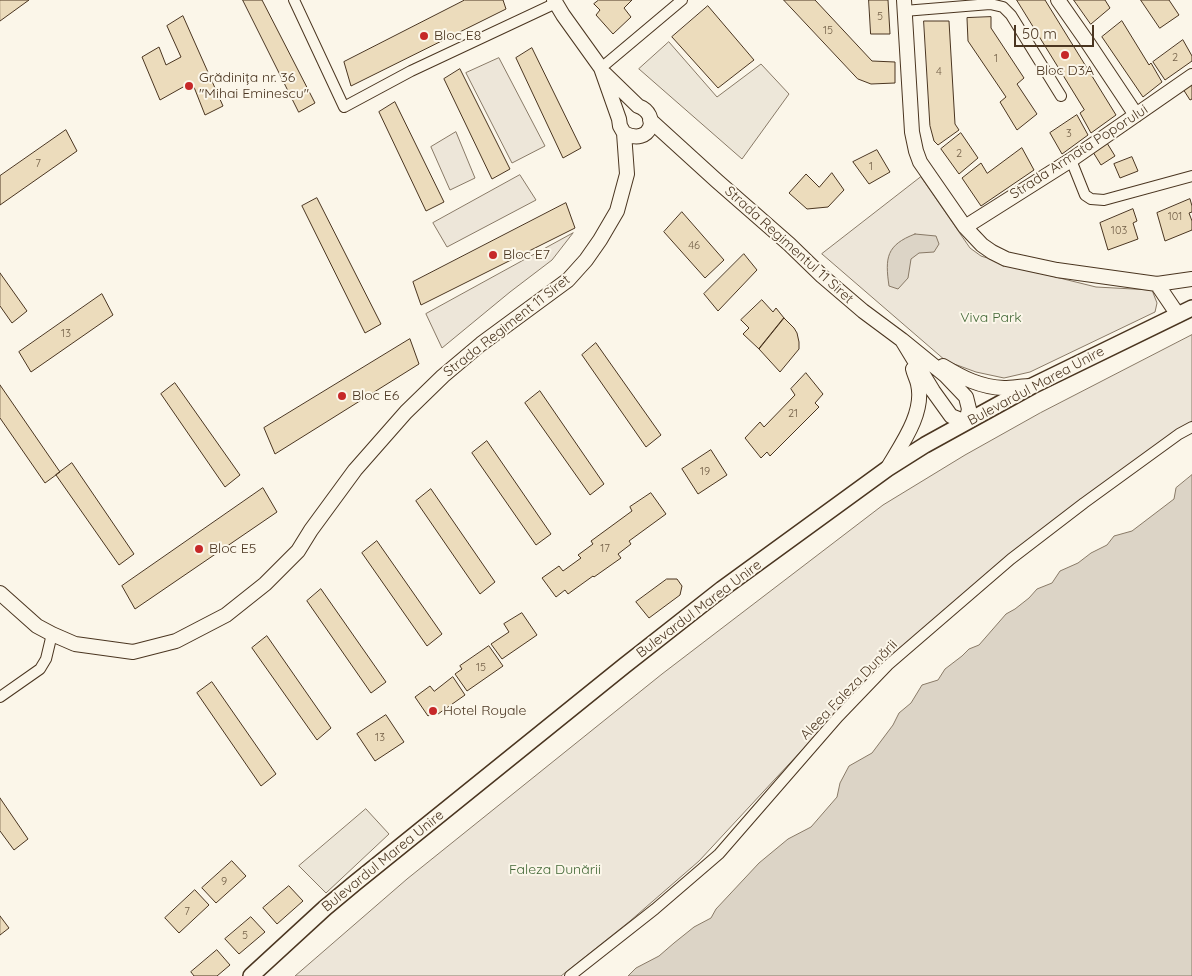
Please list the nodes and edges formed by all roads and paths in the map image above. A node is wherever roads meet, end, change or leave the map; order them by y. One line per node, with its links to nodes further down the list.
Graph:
1 (294, 0): 4 (street)
2 (682, 0): 6 (street)
3 (1058, 0): 10 (street)
4 (555, 2): 6 (street, Strada Regiment 11 Siret)
5 (904, 6): 8 (street); 19 (street)
6 (602, 70): 9 (street, Strada Regiment 11 Siret); 11 (street, Strada Regiment 11 Siret)
7 (1192, 76): 10 (street, Strada Armata Poporului)
8 (1061, 96)
9 (635, 106): 11 (street); 12 (street, Strada Regiment 11 Siret)
10 (1136, 115): 16 (street, Strada Armata Poporului)
11 (619, 119): 13 (street, Strada Regiment 11 Siret)
12 (650, 120): 14 (street, Strada Regiment 11 Siret); 15 (street, Strada Regimentul 11 Siret)
13 (624, 133): 14 (street); 17 (street, Strada Regiment 11 Siret)
14 (641, 136): 15 (street); 17 (street, Strada Regiment 11 Siret)
15 (678, 146): 24 (street, Strada Regimentul 11 Siret)
16 (1071, 160): 18 (street); 19 (street, Strada Armata Poporului)
17 (627, 167): 30 (street, Strada Regiment 11 Siret)
18 (1192, 176)
19 (965, 227): 21 (street)
20 (1192, 278): 21 (street)
21 (1157, 284): 23 (street)
22 (1192, 308): 23 (main road, Bulevardul Marea Unire)
23 (1178, 315): 25 (main road, Bulevardul Marea Unire)
24 (902, 340): 25 (street); 26 (street); 26 (street); 28 (street)
25 (1032, 386): 26 (main road, Bulevardul Marea Unire)
26 (966, 422): 28 (main road, Bulevardul Marea Unire)
27 (1192, 427): 33 (street, Aleea Faleza Dunării)
28 (887, 469): 32 (main road, Bulevardul Marea Unire)
29 (0, 593): 30 (street, Strada Regiment 11 Siret)
30 (52, 634): 31 (street)
31 (0, 697)
32 (251, 976)
33 (570, 976)

